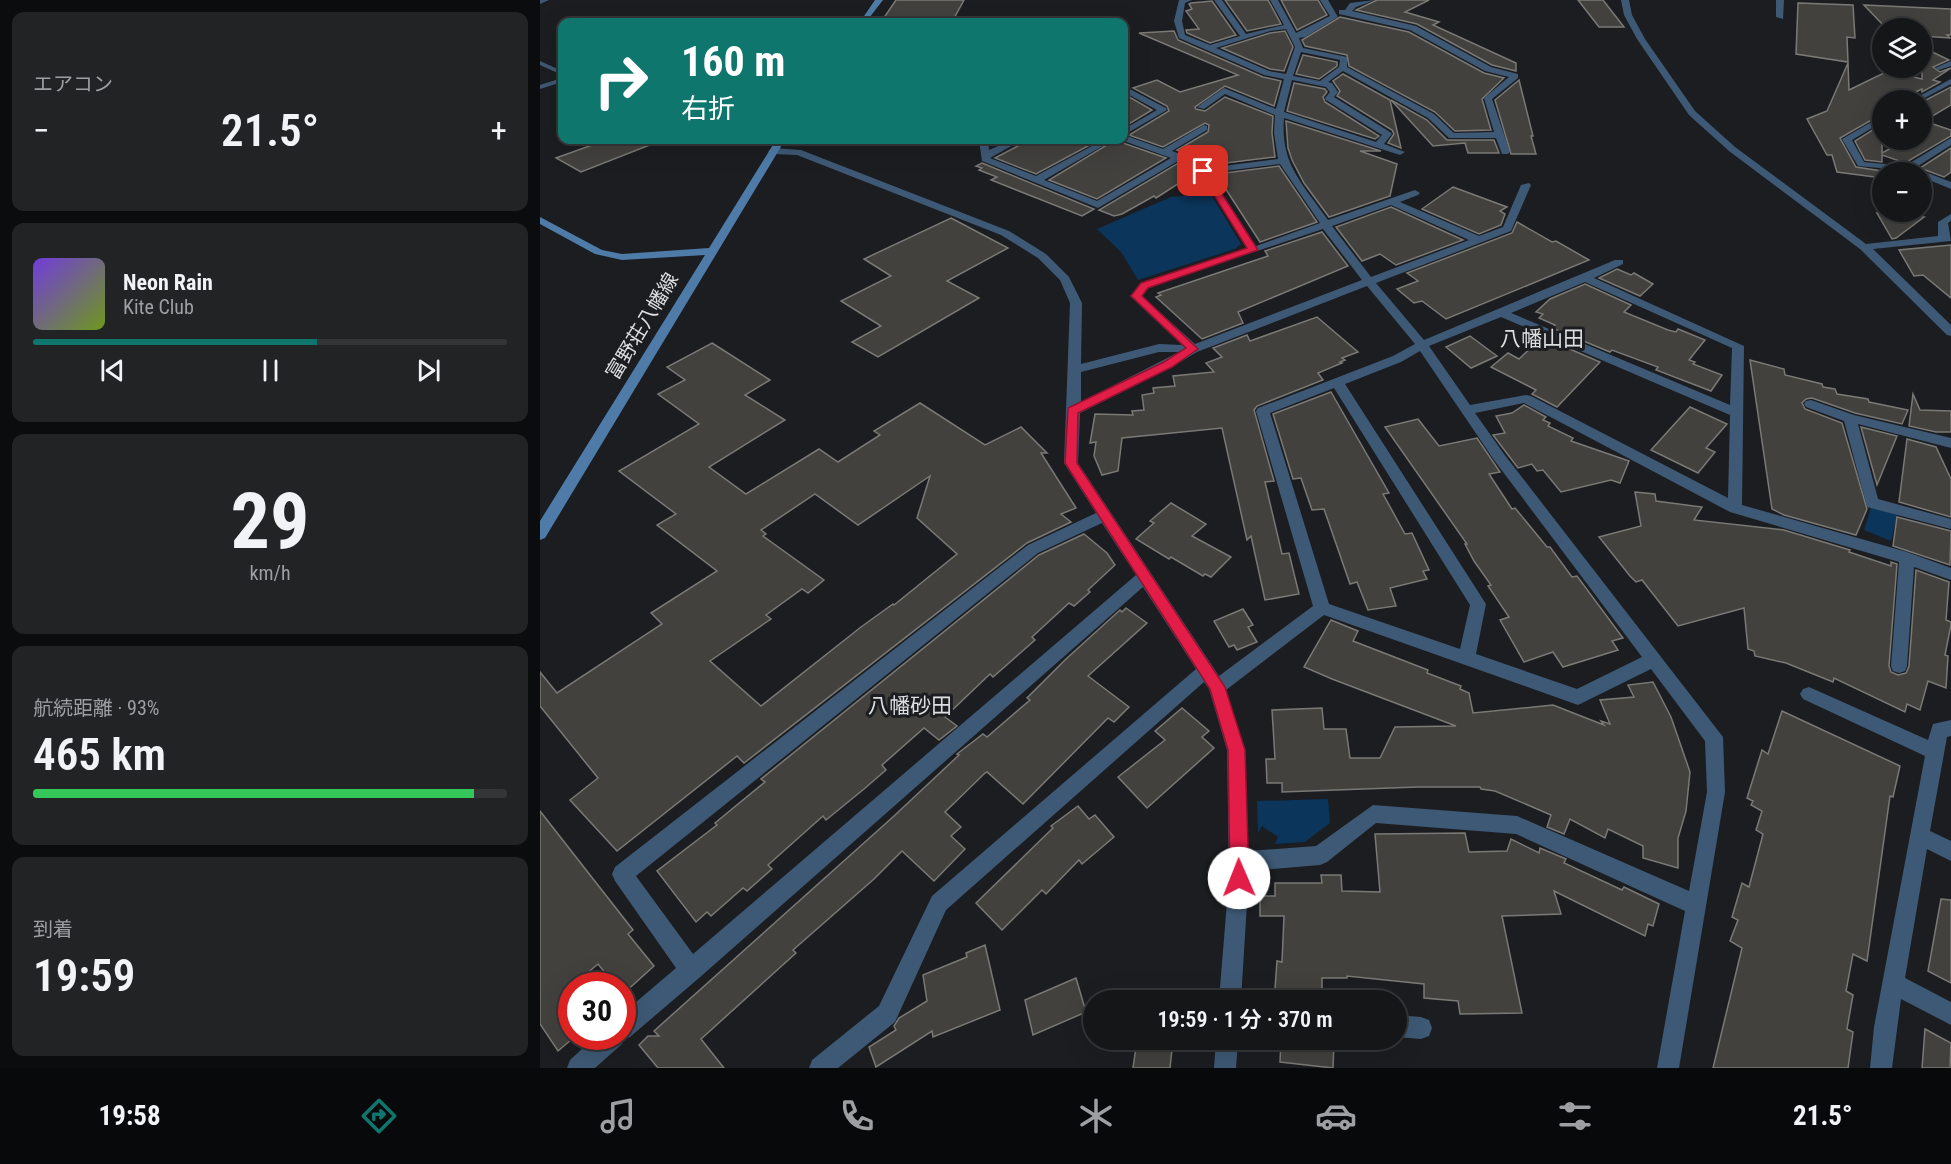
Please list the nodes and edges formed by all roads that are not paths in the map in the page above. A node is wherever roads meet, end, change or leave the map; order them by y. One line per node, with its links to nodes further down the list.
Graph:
1 (546, 0): 10 (lane)
2 (879, 0): 14 (main road)
3 (1188, 0): 18 (street)
4 (1218, 0): 17 (street)
5 (1274, 0): 15 (street)
6 (1323, 0): 11 (street)
7 (1371, 0): 12 (street)
8 (1625, 0): 68 (street)
9 (1780, 0): 13 (street)
10 (540, 2)
11 (1333, 12): 12 (street); 16 (street)
12 (1347, 12): 39 (street)
13 (1780, 17)
14 (866, 18)
15 (1287, 27): 16 (street); 17 (street)
16 (1294, 36): 19 (street)
17 (1245, 37): 18 (street)
18 (1209, 48): 27 (street)
19 (1298, 49): 22 (street); 27 (street)
20 (540, 63): 24 (lane)
21 (1951, 63): 23 (street)
22 (1343, 68): 30 (street); 39 (street)
23 (1939, 68)
24 (553, 69): 25 (lane); 26 (lane)
25 (558, 71)
26 (540, 72)
27 (1289, 79): 30 (street); 35 (street)
28 (558, 81): 31 (lane)
29 (1951, 81): 32 (street)
30 (1321, 84): 46 (street)
31 (540, 87)
32 (1932, 91)
33 (1128, 92): 38 (street)
34 (1201, 107): 35 (street)
35 (1281, 113): 46 (street); 53 (street)
36 (1872, 125): 55 (street)
37 (1204, 128): 48 (street)
38 (1128, 130)
39 (1500, 135): 50 (street)
40 (1128, 139): 48 (street)
41 (1951, 141): 54 (street)
42 (777, 144): 47 (main road, 富野荘八幡線)
43 (984, 144): 51 (street)
44 (1010, 144): 51 (street)
45 (1102, 144): 58 (street)
46 (1378, 146): 49 (street)
47 (773, 151): 70 (main road, 富野荘八幡線); 78 (street)
48 (1164, 152): 52 (street)
49 (1400, 152)
50 (1505, 152)
51 (985, 156): 58 (street)
52 (1179, 157): 56 (street); 58 (street)
53 (1283, 161): 56 (street); 65 (street)
54 (1924, 162)
55 (1872, 166)
56 (1203, 171): 69 (street)
57 (1932, 178): 60 (street)
58 (1036, 180)
59 (1526, 185): 67 (street)
60 (1951, 186)
61 (1414, 193): 62 (street)
62 (1390, 201): 65 (street); 67 (street)
63 (1951, 217): 66 (street)
64 (540, 220): 70 (main road)
65 (1327, 223): 69 (street); 73 (street)
66 (1947, 238): 68 (street)
67 (1479, 240): 73 (street)
68 (1864, 247): 75 (street)
69 (1253, 250): 77 (street)
70 (710, 251): 89 (main road, 富野荘八幡線)
71 (1619, 262): 72 (street)
72 (1585, 278): 74 (street); 83 (street)
73 (1369, 281): 76 (street); 77 (street)
74 (1502, 313): 76 (street); 83 (street)
75 (1951, 332)
76 (1422, 345): 79 (street); 81 (street)
77 (1192, 349): 78 (street); 82 (street)
78 (1075, 370): 82 (street)
79 (1337, 382): 93 (street); 94 (street)
80 (1810, 404): 84 (street)
81 (1467, 410): 86 (street); 95 (street)
82 (1072, 411): 87 (street)
83 (1736, 412): 86 (street)
84 (1850, 418): 85 (street); 88 (street)
85 (1951, 443)
86 (1735, 508): 90 (street)
87 (1105, 515): 92 (street); 106 (street)
88 (1951, 524)
89 (540, 534)
90 (1908, 558): 91 (street); 96 (street)
91 (1951, 574)
92 (1145, 576): 97 (street); 106 (street)
93 (1322, 608): 94 (street); 98 (street)
94 (1467, 658): 95 (street)
95 (1654, 659): 105 (street)
96 (1899, 666)
97 (1206, 670): 98 (street); 116 (street)
98 (1217, 687): 104 (street)
99 (1809, 694): 101 (street)
100 (1951, 728): 101 (street)
101 (1935, 752): 102 (street)
102 (1921, 836): 103 (street); 107 (street)
103 (1951, 851)
104 (1239, 862): 105 (street); 108 (street)
105 (1696, 905): 118 (street)
106 (691, 970): 110 (street)
107 (1893, 983): 109 (street); 119 (street)
108 (1231, 990)
109 (1951, 1014)
110 (636, 1017)
111 (1407, 1027): 112 (street)
112 (1421, 1028)
113 (598, 1050): 115 (street)
114 (1226, 1050): 117 (street)
115 (578, 1068)
116 (820, 1068)
117 (1225, 1068)
118 (1668, 1068)
119 (1881, 1068)

